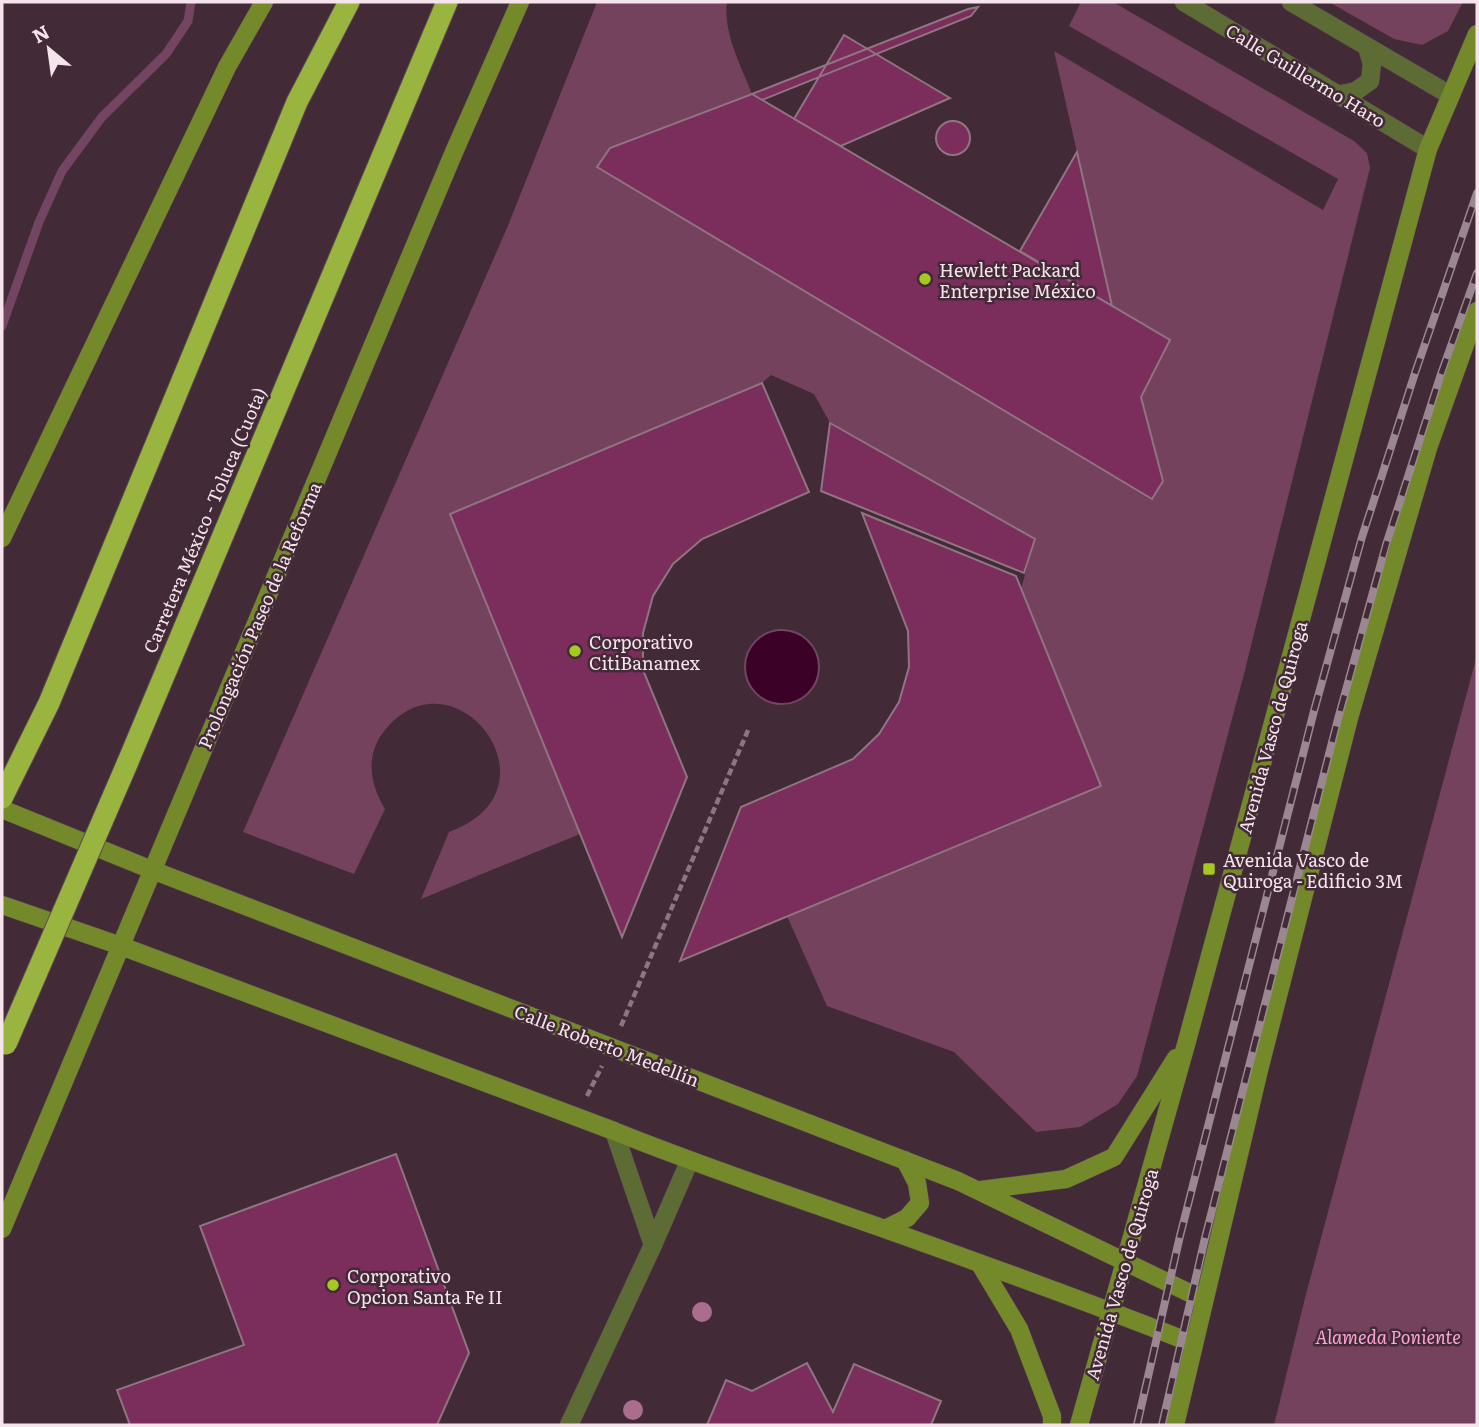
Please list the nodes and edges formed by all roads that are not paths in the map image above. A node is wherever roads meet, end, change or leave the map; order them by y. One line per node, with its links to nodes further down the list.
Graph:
1 (264, 2): 13 (main road)
2 (349, 2): 14 (highway)
3 (447, 2): 20 (highway, Carretera México - Toluca (Cuota), bridge)
4 (520, 2): 16 (main road, Prolongación Paseo de la Reforma)
5 (1184, 2): 9 (street, Calle Guillermo Haro)
6 (1291, 2): 8 (street)
7 (1477, 34): 10 (main road, Avenida Vasco de Quiroga)
8 (1367, 47): 9 (street); 10 (street)
9 (1338, 95): 11 (street, Calle Guillermo Haro)
10 (1450, 95): 11 (main road, Avenida Vasco de Quiroga)
11 (1428, 149): 19 (main road, Avenida Vasco de Quiroga)
12 (1477, 311): 30 (main road)
13 (2, 538)
14 (2, 798)
15 (2, 809): 16 (main road, Calle Roberto Medellín)
16 (152, 870): 18 (main road, Prolongación Paseo de la Reforma); 22 (main road, Calle Roberto Medellín)
17 (2, 905): 18 (main road)
18 (121, 946): 21 (main road); 25 (main road, Prolongación Paseo de la Reforma)
19 (1187, 1041): 24 (main road); 28 (main road, Avenida Vasco de Quiroga)
20 (4, 1049)
21 (614, 1131): 23 (main road); 27 (street)
22 (905, 1160): 24 (main road, Calle Roberto Medellín); 26 (main road)
23 (689, 1162): 26 (main road); 27 (street)
24 (979, 1190): 28 (main road, Calle Roberto Medellín)
25 (2, 1229)
26 (885, 1229): 29 (main road)
27 (653, 1245): 33 (street)
28 (1125, 1262): 30 (main road, Calle Roberto Medellín); 31 (main road, Avenida Vasco de Quiroga)
29 (980, 1264): 31 (main road); 34 (main road)
30 (1203, 1300): 32 (main road)
31 (1111, 1311): 32 (main road); 35 (main road, Avenida Vasco de Quiroga)
32 (1194, 1344): 36 (main road)
33 (569, 1425)
34 (1052, 1425)
35 (1079, 1425)
36 (1175, 1425)

